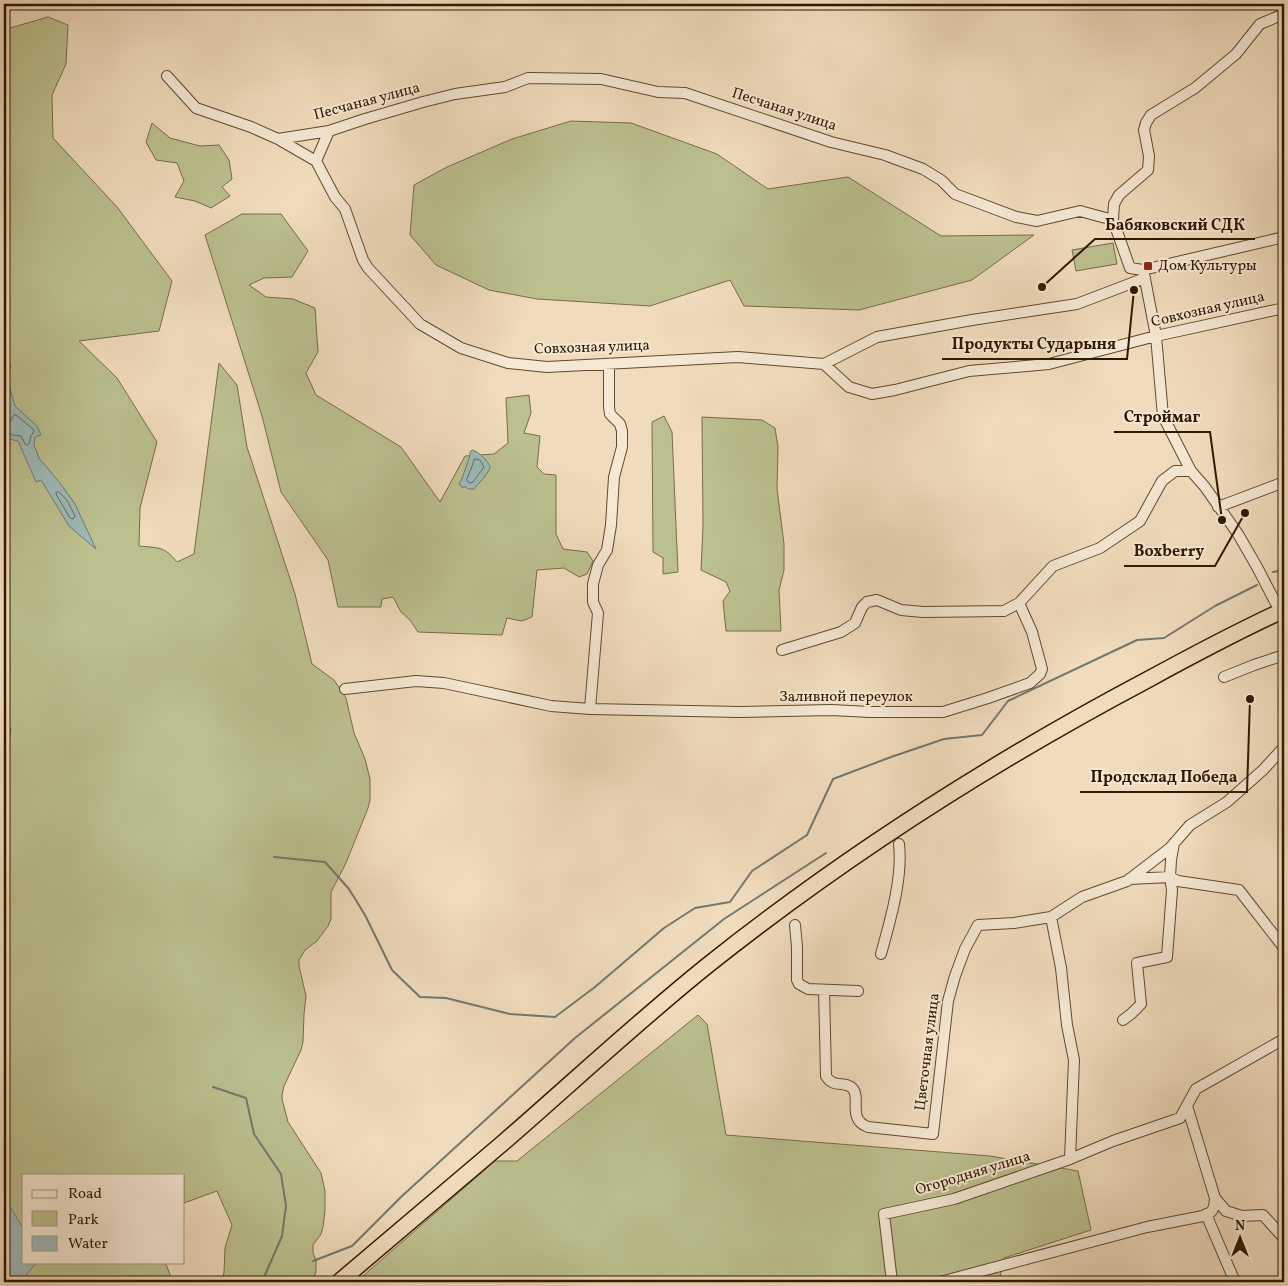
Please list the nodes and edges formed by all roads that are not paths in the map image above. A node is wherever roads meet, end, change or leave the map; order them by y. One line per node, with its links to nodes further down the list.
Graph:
1 (1284, 14): 6 (street)
2 (167, 76): 4 (street)
3 (330, 131): 4 (street, Песчаная улица); 5 (street); 6 (street, Песчаная улица)
4 (278, 139): 5 (street)
5 (316, 161): 11 (street, Совхозная улица)
6 (1113, 220): 8 (street)
7 (1284, 237): 8 (street)
8 (1144, 274): 10 (street); 12 (street)
9 (1284, 308): 10 (street, Совхозная улица)
10 (1156, 336): 12 (street, Совхозная улица); 13 (street)
11 (609, 364): 12 (street, Совхозная улица); 22 (street)
12 (824, 364)
13 (1190, 471): 15 (street); 16 (street)
14 (1284, 482): 15 (street)
15 (1218, 507): 17 (street)
16 (1019, 603): 18 (street); 22 (street, Заливной переулок)
17 (1283, 614): 41 (highway)
18 (782, 650)
19 (1284, 655): 20 (street)
20 (1224, 677)
21 (345, 689): 22 (street, Заливной переулок)
22 (590, 709)
23 (1284, 747): 24 (street, Цветочная улица)
24 (1174, 843): 26 (street); 27 (street, Цветочная улица)
25 (898, 844): 31 (street)
26 (1170, 877): 27 (street); 30 (street); 34 (street)
27 (1129, 879): 28 (street, Цветочная улица)
28 (1051, 917): 32 (street, Цветочная улица); 37 (street)
29 (795, 925): 32 (street)
30 (1284, 948)
31 (880, 954)
32 (824, 990): 33 (street)
33 (858, 991)
34 (1123, 1020)
35 (1284, 1039): 36 (street)
36 (1187, 1106): 37 (street, Огородняя улица); 38 (street)
37 (1070, 1159): 42 (street, Огородняя улица)
38 (1215, 1198): 39 (street); 40 (street)
39 (1206, 1214): 43 (street); 44 (street)
40 (1284, 1235)
41 (339, 1282)
42 (892, 1282)
43 (940, 1282)
44 (1235, 1282)

